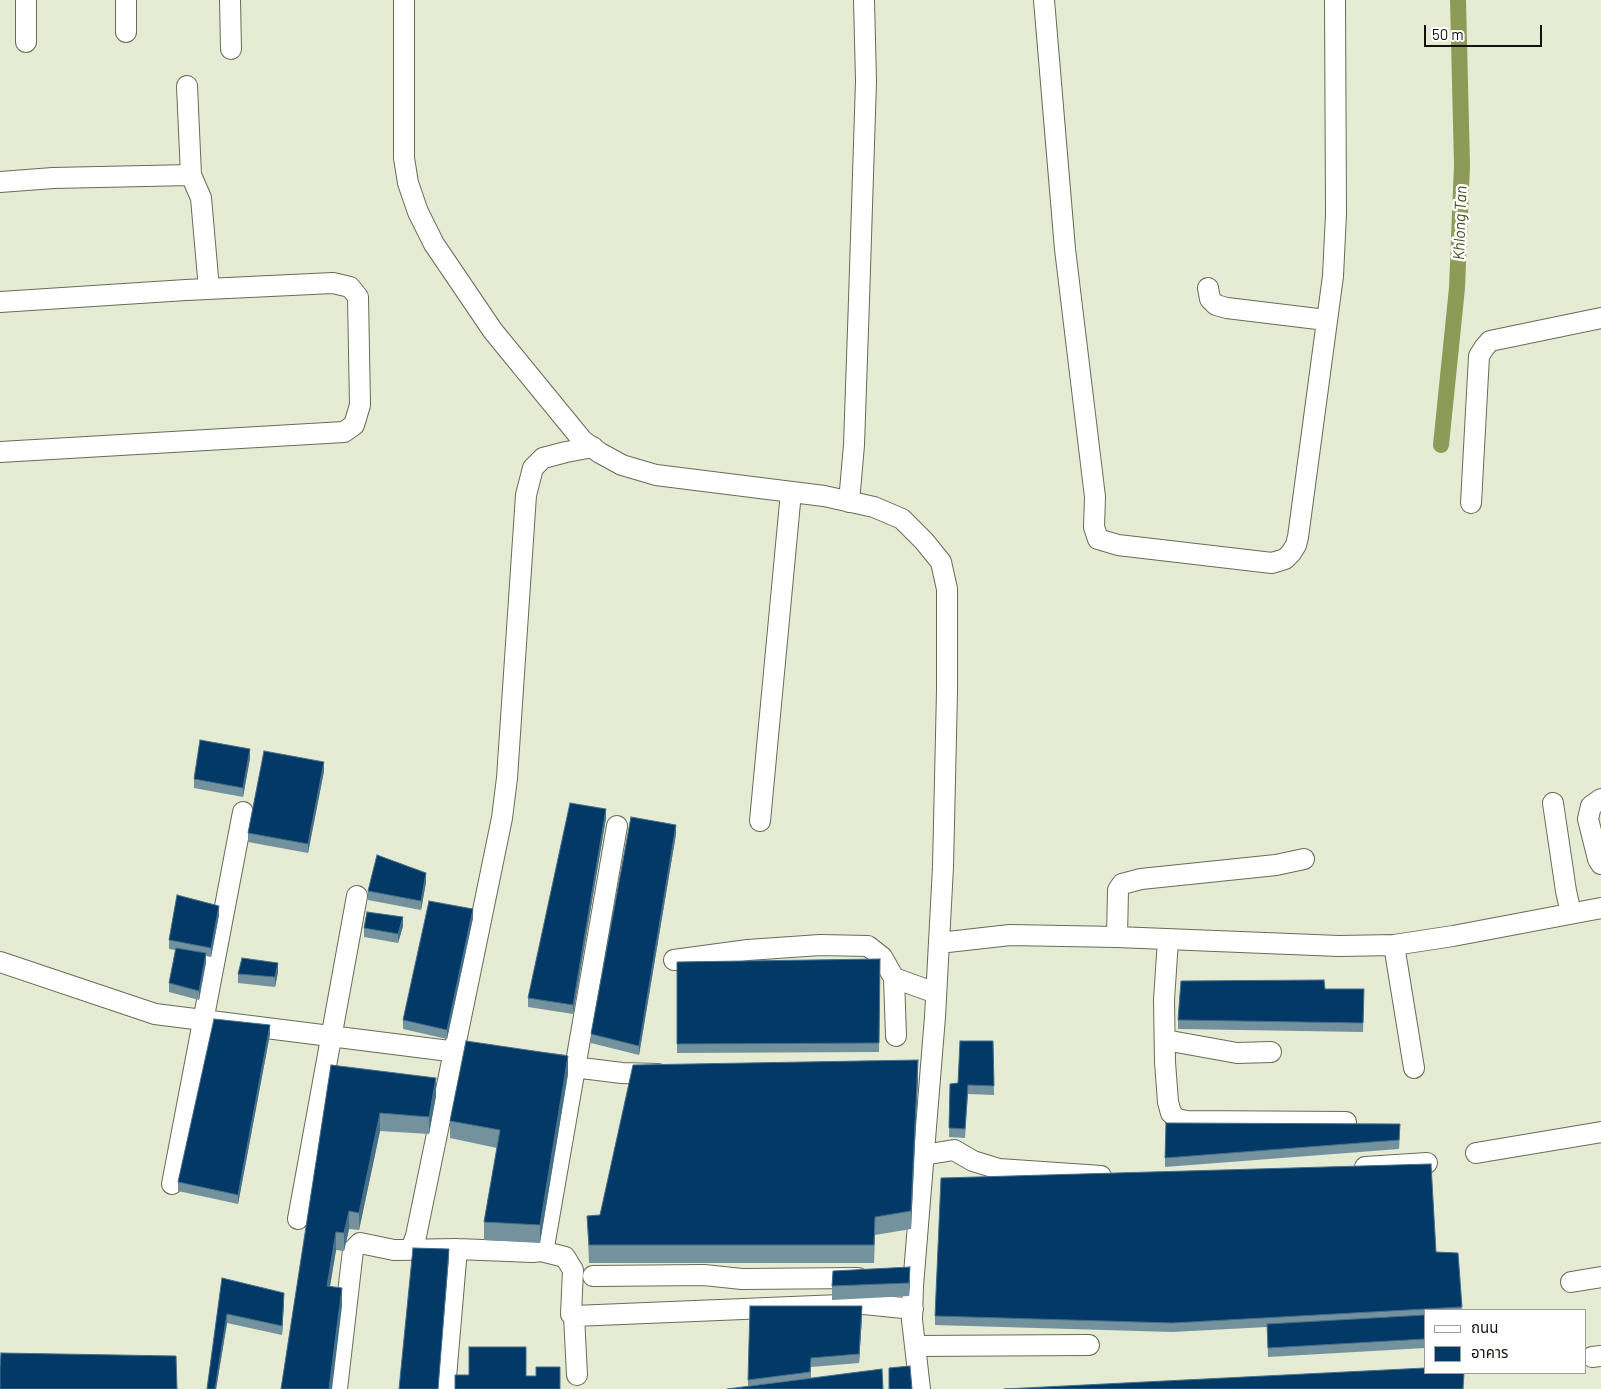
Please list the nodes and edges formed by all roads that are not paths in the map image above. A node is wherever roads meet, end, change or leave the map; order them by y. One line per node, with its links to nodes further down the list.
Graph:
1 (26, 0): 9 (street)
2 (126, 0): 8 (street)
3 (230, 0): 10 (street)
4 (404, 0): 19 (street)
5 (864, 0): 22 (street)
6 (1044, 0): 18 (street)
7 (1335, 0): 18 (street)
8 (126, 32)
9 (26, 42)
10 (231, 50)
11 (187, 86): 12 (street)
12 (191, 175): 13 (street); 15 (street)
13 (0, 182)
14 (1208, 288): 18 (street)
15 (209, 289): 16 (street); 20 (street)
16 (0, 302)
17 (1601, 318): 23 (street)
18 (1326, 320)
19 (592, 448): 21 (street); 46 (street)
20 (0, 452)
21 (792, 492): 22 (street); 27 (street)
22 (849, 502): 36 (street)
23 (1471, 502)
24 (1601, 798): 30 (street)
25 (1553, 803): 33 (street)
26 (243, 812): 42 (street)
27 (760, 821)
28 (617, 826): 48 (street)
29 (1304, 859): 34 (street)
30 (1601, 864)
31 (357, 896): 43 (street)
32 (1601, 908): 33 (street)
33 (1571, 913): 37 (street)
34 (1117, 937): 35 (street); 36 (street)
35 (1168, 940): 37 (street); 45 (street)
36 (939, 943): 41 (street)
37 (1402, 943): 49 (street)
38 (674, 960): 40 (street)
39 (0, 962): 42 (street)
40 (894, 978): 41 (street); 44 (street)
41 (936, 993): 54 (street)
42 (204, 1021): 43 (street); 58 (street)
43 (331, 1036): 46 (street); 59 (street)
44 (896, 1036)
45 (1164, 1040): 47 (street); 51 (street)
46 (454, 1052): 48 (street); 60 (street)
47 (1271, 1052)
48 (576, 1068): 50 (street); 62 (street)
49 (1414, 1068)
50 (676, 1073)
51 (1346, 1122)
52 (1601, 1132): 53 (street)
53 (1476, 1153)
54 (923, 1155): 57 (street); 65 (street)
55 (1427, 1162): 56 (street)
56 (1349, 1168)
57 (1118, 1177)
58 (172, 1184)
59 (298, 1219)
60 (411, 1248): 61 (street); 72 (street)
61 (457, 1249): 62 (street); 73 (street)
62 (541, 1251): 68 (street)
63 (593, 1276): 65 (street)
64 (1601, 1277): 66 (street)
65 (895, 1278): 67 (street)
66 (1571, 1282)
67 (913, 1309): 68 (street); 70 (street)
68 (574, 1316): 71 (street)
69 (1089, 1345): 70 (street)
70 (915, 1346): 74 (street)
71 (577, 1375)
72 (337, 1389)
73 (445, 1389)
74 (920, 1389)

